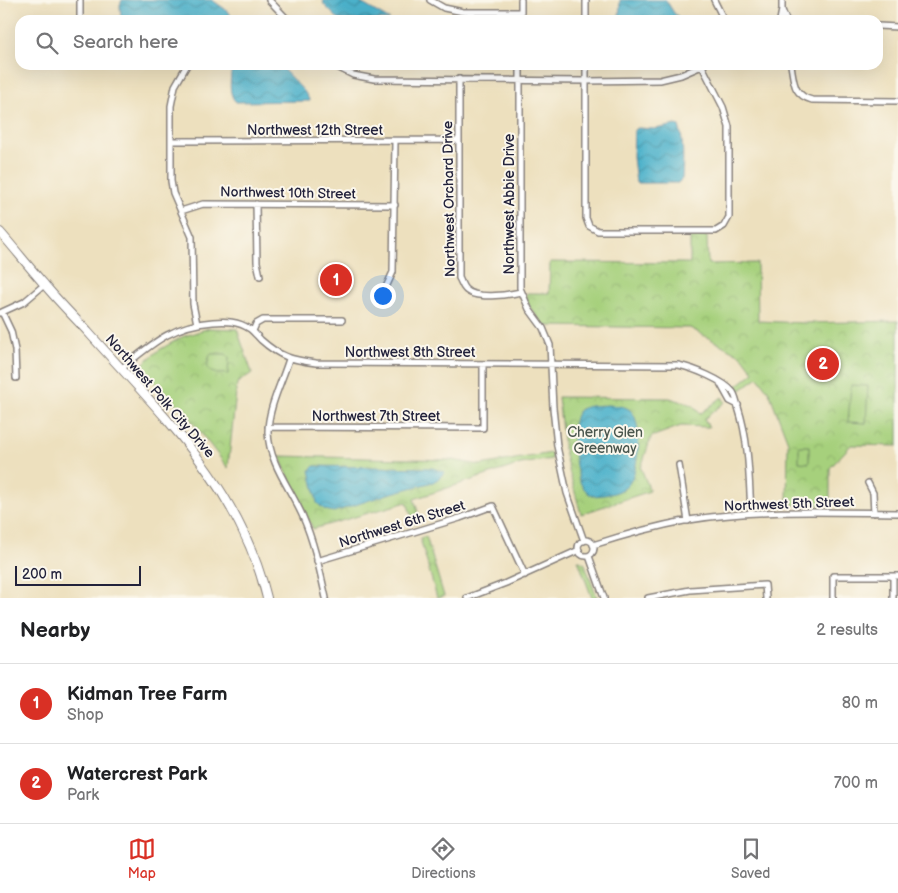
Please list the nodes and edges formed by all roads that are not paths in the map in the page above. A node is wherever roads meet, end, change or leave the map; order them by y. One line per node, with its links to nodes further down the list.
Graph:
1 (80, 0): 10 (street)
2 (271, 0): 11 (street)
3 (430, 0): 9 (street)
4 (521, 0): 9 (street)
5 (586, 0): 12 (street)
6 (714, 0): 13 (street)
7 (782, 0): 8 (street)
8 (782, 10): 14 (street); 15 (street)
9 (521, 12)
10 (80, 15)
11 (284, 15)
12 (586, 15)
13 (722, 15)
14 (781, 15)
15 (784, 15)
16 (883, 26): 17 (street)
17 (898, 27)
18 (184, 70): 30 (street)
19 (343, 70): 25 (street)
20 (520, 70): 26 (street, Northwest Abbie Drive)
21 (586, 70): 27 (street)
22 (692, 70): 27 (street)
23 (705, 70): 27 (street)
24 (792, 70): 28 (street)
25 (459, 80): 26 (street); 29 (street, Northwest Orchard Drive)
26 (520, 80): 27 (street); 39 (street, Northwest Abbie Drive)
27 (586, 81)
28 (898, 101)
29 (459, 140): 31 (street, Northwest 12th Street); 39 (street, Northwest Orchard Drive)
30 (171, 141): 31 (street, Northwest 12th Street); 34 (street)
31 (395, 141): 33 (street)
32 (256, 204): 33 (street, Northwest 10th Street); 34 (street, Northwest 10th Street); 36 (street)
33 (395, 205): 38 (street)
34 (182, 211): 42 (street)
35 (0, 232): 37 (main road, Northwest Polk City Drive)
36 (260, 276)
37 (44, 285): 40 (street); 47 (main road, Northwest Polk City Drive)
38 (387, 285)
39 (521, 292): 46 (street, Northwest Abbie Drive)
40 (1, 312): 48 (street)
41 (342, 320): 43 (street)
42 (197, 324): 43 (street, Northwest 8th Street); 47 (street, Northwest 8th Street)
43 (252, 330): 44 (street, Northwest 8th Street)
44 (289, 359): 45 (street, Northwest 8th Street); 49 (street)
45 (483, 364): 46 (street, Northwest 8th Street); 49 (street, Northwest 7th Street)
46 (551, 364): 54 (street, Northwest 8th Street); 56 (street, Northwest Abbie Drive)
47 (122, 368): 63 (main road, Northwest Polk City Drive)
48 (16, 378)
49 (268, 427): 60 (street)
50 (679, 465): 55 (street)
51 (868, 482): 52 (street)
52 (874, 513): 53 (street, Northwest 5th Street); 54 (street, Northwest 5th Street)
53 (898, 513)
54 (751, 514): 55 (street, Northwest 5th Street)
55 (688, 521): 57 (street, Northwest 5th Street)
56 (584, 541): 57 (street); 58 (street)
57 (593, 545): 59 (street)
58 (579, 550): 59 (street); 61 (street)
59 (589, 556): 66 (street)
60 (317, 561): 61 (street, Northwest 6th Street); 64 (street)
61 (525, 575): 65 (street)
62 (895, 576): 69 (street); 70 (street)
63 (267, 598)
64 (326, 598)
65 (467, 598)
66 (604, 598)
67 (648, 598): 68 (street)
68 (766, 598)
69 (833, 598)
70 (893, 598)

